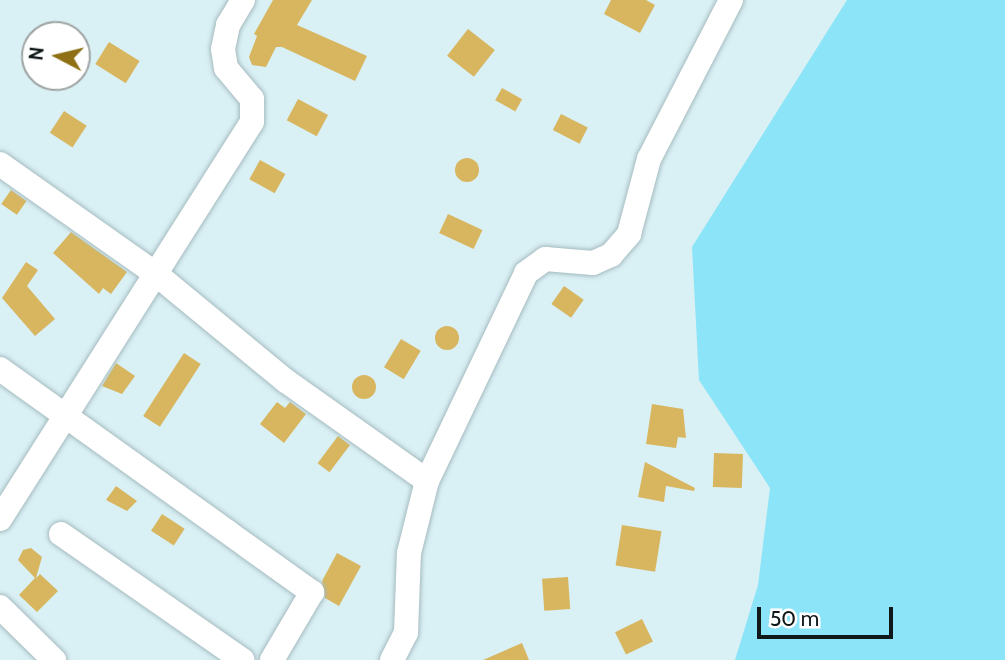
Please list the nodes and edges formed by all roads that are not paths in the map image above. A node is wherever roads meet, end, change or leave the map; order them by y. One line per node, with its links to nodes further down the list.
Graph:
1 (243, 0): 4 (street)
2 (731, 0): 7 (street)
3 (0, 164): 4 (street)
4 (156, 274): 6 (street); 7 (street)
5 (0, 369): 6 (street)
6 (66, 416): 8 (street); 13 (street)
7 (428, 481): 14 (street)
8 (0, 519)
9 (61, 534): 12 (street)
10 (0, 607): 11 (street)
11 (54, 660)
12 (242, 660)
13 (272, 660)
14 (392, 660)

